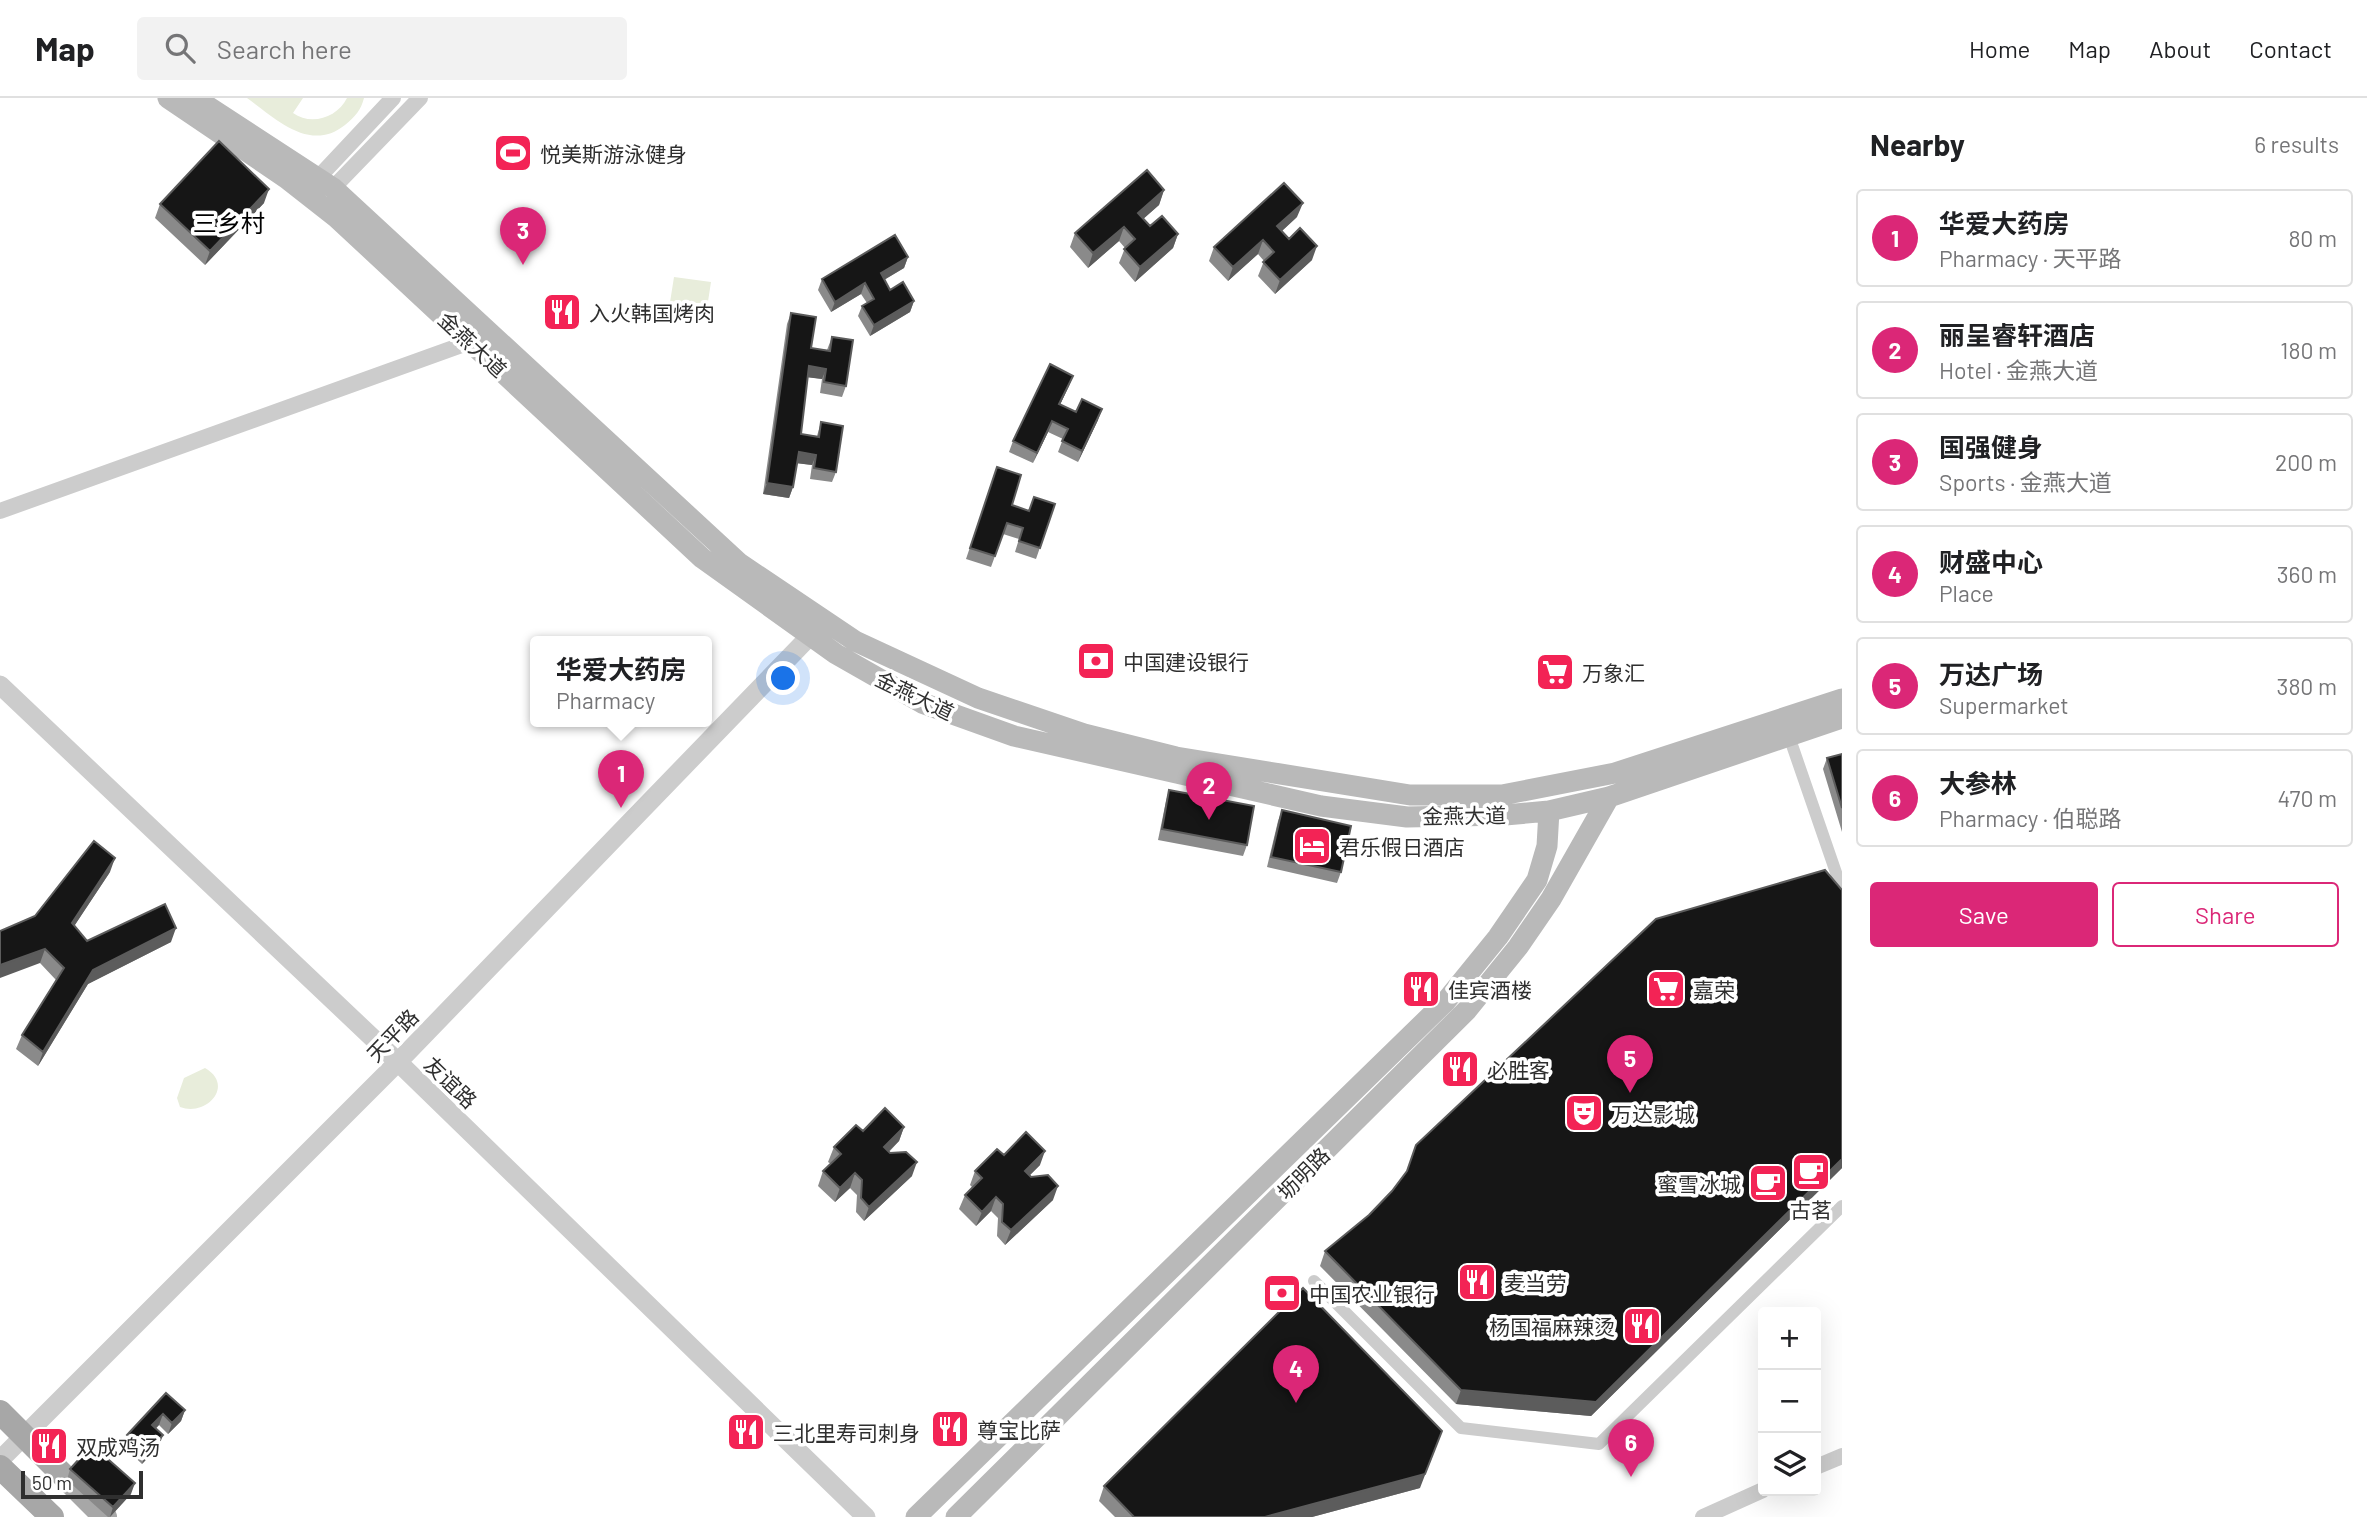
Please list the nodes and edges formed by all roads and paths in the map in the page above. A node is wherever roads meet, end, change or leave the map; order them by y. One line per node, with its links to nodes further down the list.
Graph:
1 (168, 98): 6 (main road, 金燕大道)
2 (195, 98): 5 (main road, 金燕大道)
3 (393, 98): 5 (street)
4 (420, 98): 5 (street)
5 (325, 183): 10 (main road, 金燕大道)
6 (470, 342): 7 (street); 8 (main road, 金燕大道)
7 (0, 511)
8 (810, 636): 14 (main road, 金燕大道); 16 (street, 天平路)
9 (0, 685): 16 (street, 友谊路)
10 (1842, 699)
11 (1842, 718): 13 (main road, 金燕大道)
12 (1793, 745): 15 (street)
13 (1609, 797): 14 (main road, 金燕大道); 30 (main road, 坜明路)
14 (1549, 811): 29 (main road, 坜明路)
15 (1842, 890)
16 (398, 1062): 20 (street, 天平路); 28 (street, 友谊路)
17 (1842, 1206): 18 (street)
18 (1314, 1281)
19 (0, 1412): 20 (main road)
20 (24, 1436): 22 (street, 天平路); 27 (main road)
21 (1842, 1456): 23 (street)
22 (0, 1460)
23 (1821, 1465)
24 (0, 1467): 26 (main road)
25 (1758, 1492): 31 (street)
26 (52, 1517)
27 (105, 1517)
28 (866, 1517)
29 (916, 1517)
30 (956, 1517)
31 (1703, 1517)

